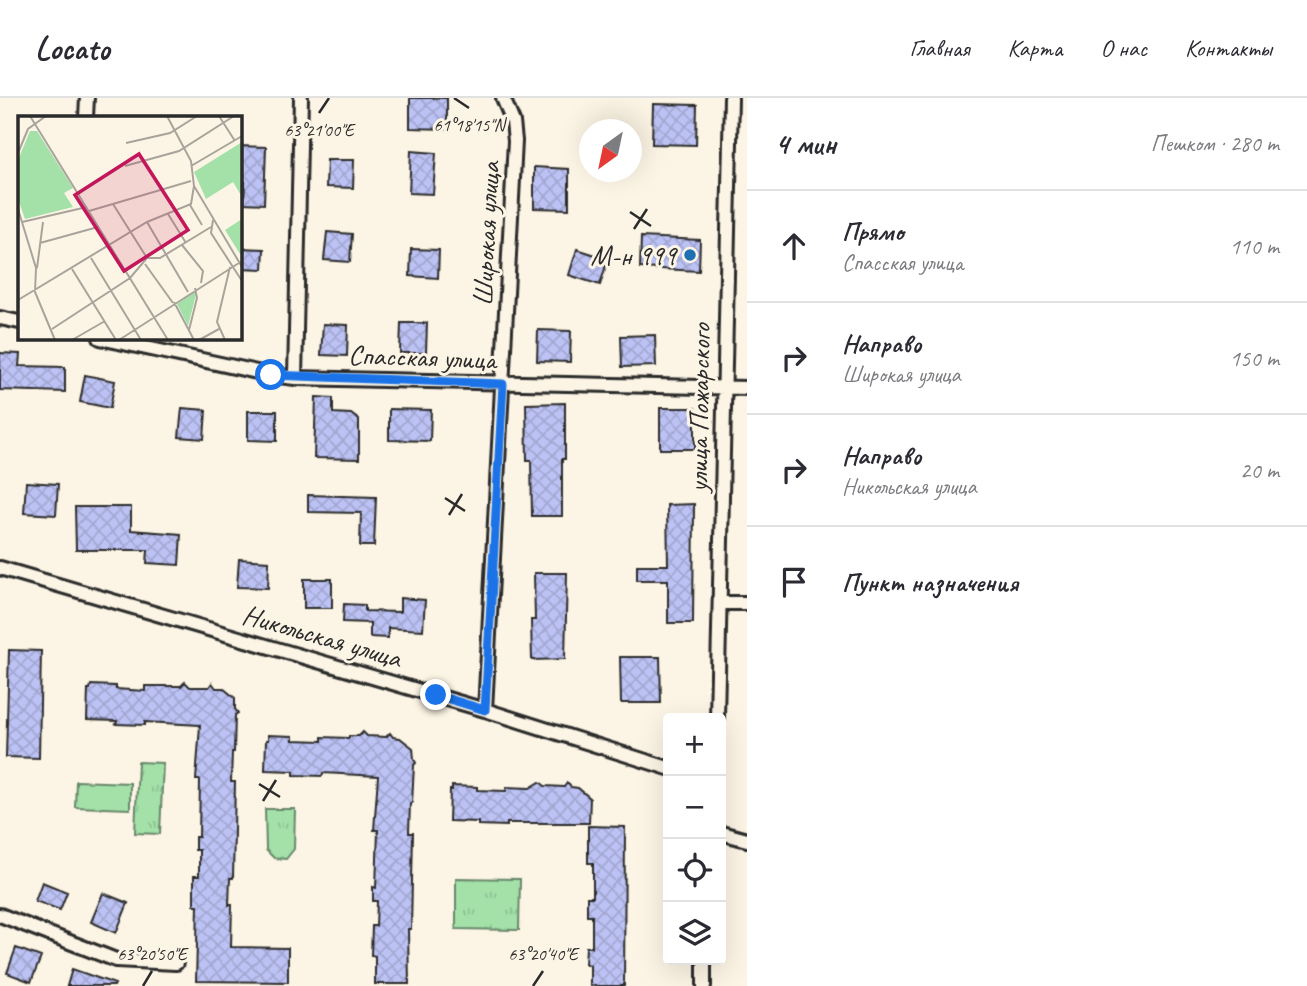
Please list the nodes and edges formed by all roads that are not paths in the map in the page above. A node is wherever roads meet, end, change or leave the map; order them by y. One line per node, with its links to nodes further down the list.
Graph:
1 (87, 98): 5 (street)
2 (301, 98): 9 (street)
3 (503, 98): 10 (street, Широкая улица)
4 (731, 98): 11 (street, улица Пожарского)
5 (86, 116)
6 (0, 318): 7 (street)
7 (18, 322)
8 (109, 340): 9 (street, Спасская улица)
9 (295, 378): 10 (street, Спасская улица)
10 (503, 384): 11 (street, Спасская улица); 16 (street, Широкая улица)
11 (723, 387): 12 (street, Спасская улица); 14 (street, улица Пожарского)
12 (747, 388)
13 (0, 568): 16 (street, Никольская улица)
14 (721, 603): 15 (street); 17 (street, улица Пожарского)
15 (747, 603)
16 (485, 710): 18 (street, Никольская улица)
17 (717, 713)
18 (663, 766)
19 (726, 834): 20 (street)
20 (747, 840)
21 (0, 915): 22 (street)
22 (176, 963)
23 (704, 965): 24 (street)
24 (704, 986)

